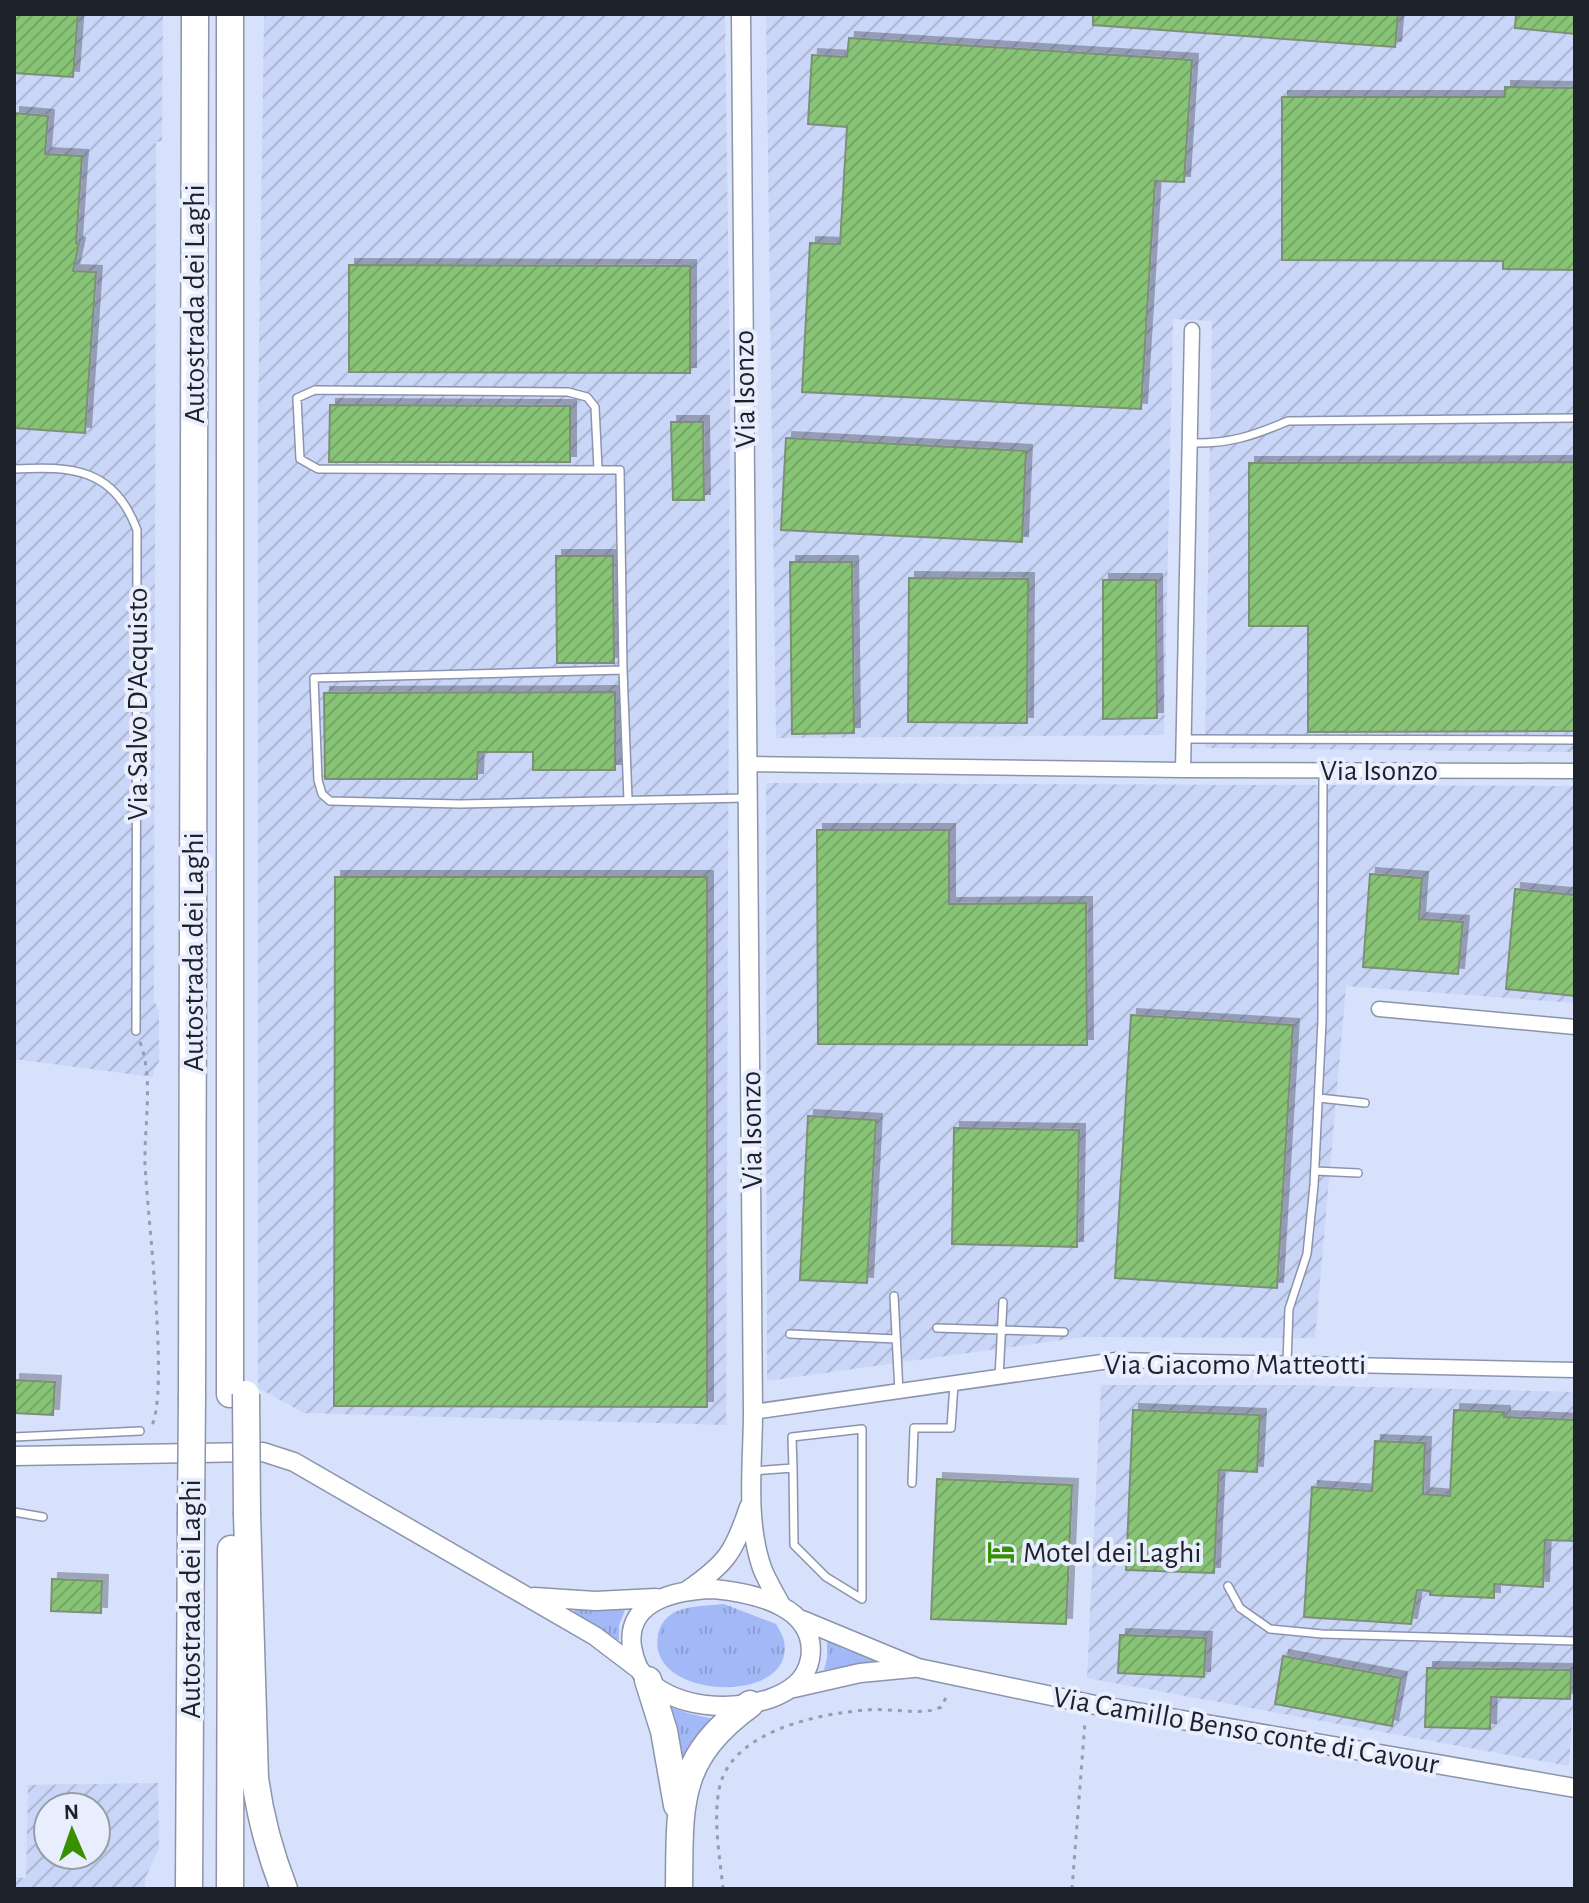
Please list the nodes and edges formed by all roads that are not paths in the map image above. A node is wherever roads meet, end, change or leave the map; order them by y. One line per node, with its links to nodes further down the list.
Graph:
1 (195, 14): 55 (highway, Autostrada dei Laghi, bridge)
2 (230, 14): 46 (highway, Autostrada dei Laghi)
3 (741, 14): 12 (street, Via Isonzo)
4 (1192, 330): 6 (street)
5 (1575, 418): 6 (lane)
6 (1190, 443): 10 (street)
7 (14, 469): 20 (lane, Via Salvo D'Acquisto)
8 (598, 469): 8 (lane); 9 (lane)
9 (623, 670): 17 (lane); 17 (lane)
10 (1184, 739): 11 (lane); 14 (street)
11 (1575, 740)
12 (748, 764): 14 (street, Via Isonzo); 16 (street, Via Isonzo)
13 (1323, 769): 14 (street, Via Isonzo); 15 (street, Via Isonzo); 21 (lane)
14 (1183, 770)
15 (1575, 771)
16 (748, 798): 17 (lane); 37 (street, Via Isonzo)
17 (628, 800)
18 (1379, 1009): 19 (street)
19 (1575, 1027)
20 (136, 1031)
21 (1319, 1098): 22 (lane); 23 (lane)
22 (1365, 1103)
23 (1315, 1171): 24 (lane); 32 (lane)
24 (1358, 1173)
25 (894, 1296): 31 (lane)
26 (1003, 1302): 28 (lane)
27 (937, 1328): 28 (lane)
28 (1001, 1330): 29 (lane); 34 (lane)
29 (1064, 1332)
30 (790, 1334): 31 (lane)
31 (896, 1339): 36 (lane)
32 (1287, 1362): 33 (street, Via Giacomo Matteotti); 34 (street, Via Giacomo Matteotti)
33 (1575, 1370)
34 (999, 1377): 35 (street, Via Giacomo Matteotti)
35 (954, 1384): 36 (street, Via Giacomo Matteotti); 43 (lane)
36 (899, 1392): 37 (street, Via Giacomo Matteotti)
37 (753, 1412): 42 (street, Via Isonzo)
38 (140, 1431): 39 (lane)
39 (14, 1437)
40 (14, 1456): 50 (street)
41 (793, 1468): 41 (lane); 42 (lane)
42 (753, 1471): 44 (street, Via Isonzo)
43 (912, 1483)
44 (752, 1497): 49 (street, Via Isonzo); 52 (street, Via Isonzo)
45 (14, 1512): 47 (lane)
46 (239, 1515): 64 (highway, Autostrada dei Laghi); 65 (highway)
47 (43, 1517)
48 (1228, 1586): 54 (lane)
49 (687, 1590): 51 (street); 52 (street)
50 (529, 1597): 51 (street); 57 (street)
51 (659, 1598): 57 (street)
52 (782, 1607): 53 (street)
53 (802, 1620): 56 (street, Via Camillo Benso conte di Cavour); 58 (street)
54 (1575, 1641)
55 (189, 1660): 62 (highway); 63 (highway, Autostrada dei Laghi)
56 (918, 1668): 58 (street, Via Camillo Benso conte di Cavour); 60 (street, Via Camillo Benso conte di Cavour)
57 (644, 1676): 59 (street); 61 (highway)
58 (794, 1688): 59 (street)
59 (750, 1704): 61 (highway)
60 (1575, 1788)
61 (680, 1829): 66 (highway)
62 (175, 1889)
63 (189, 1889)
64 (230, 1889)
65 (284, 1889)
66 (679, 1889)

